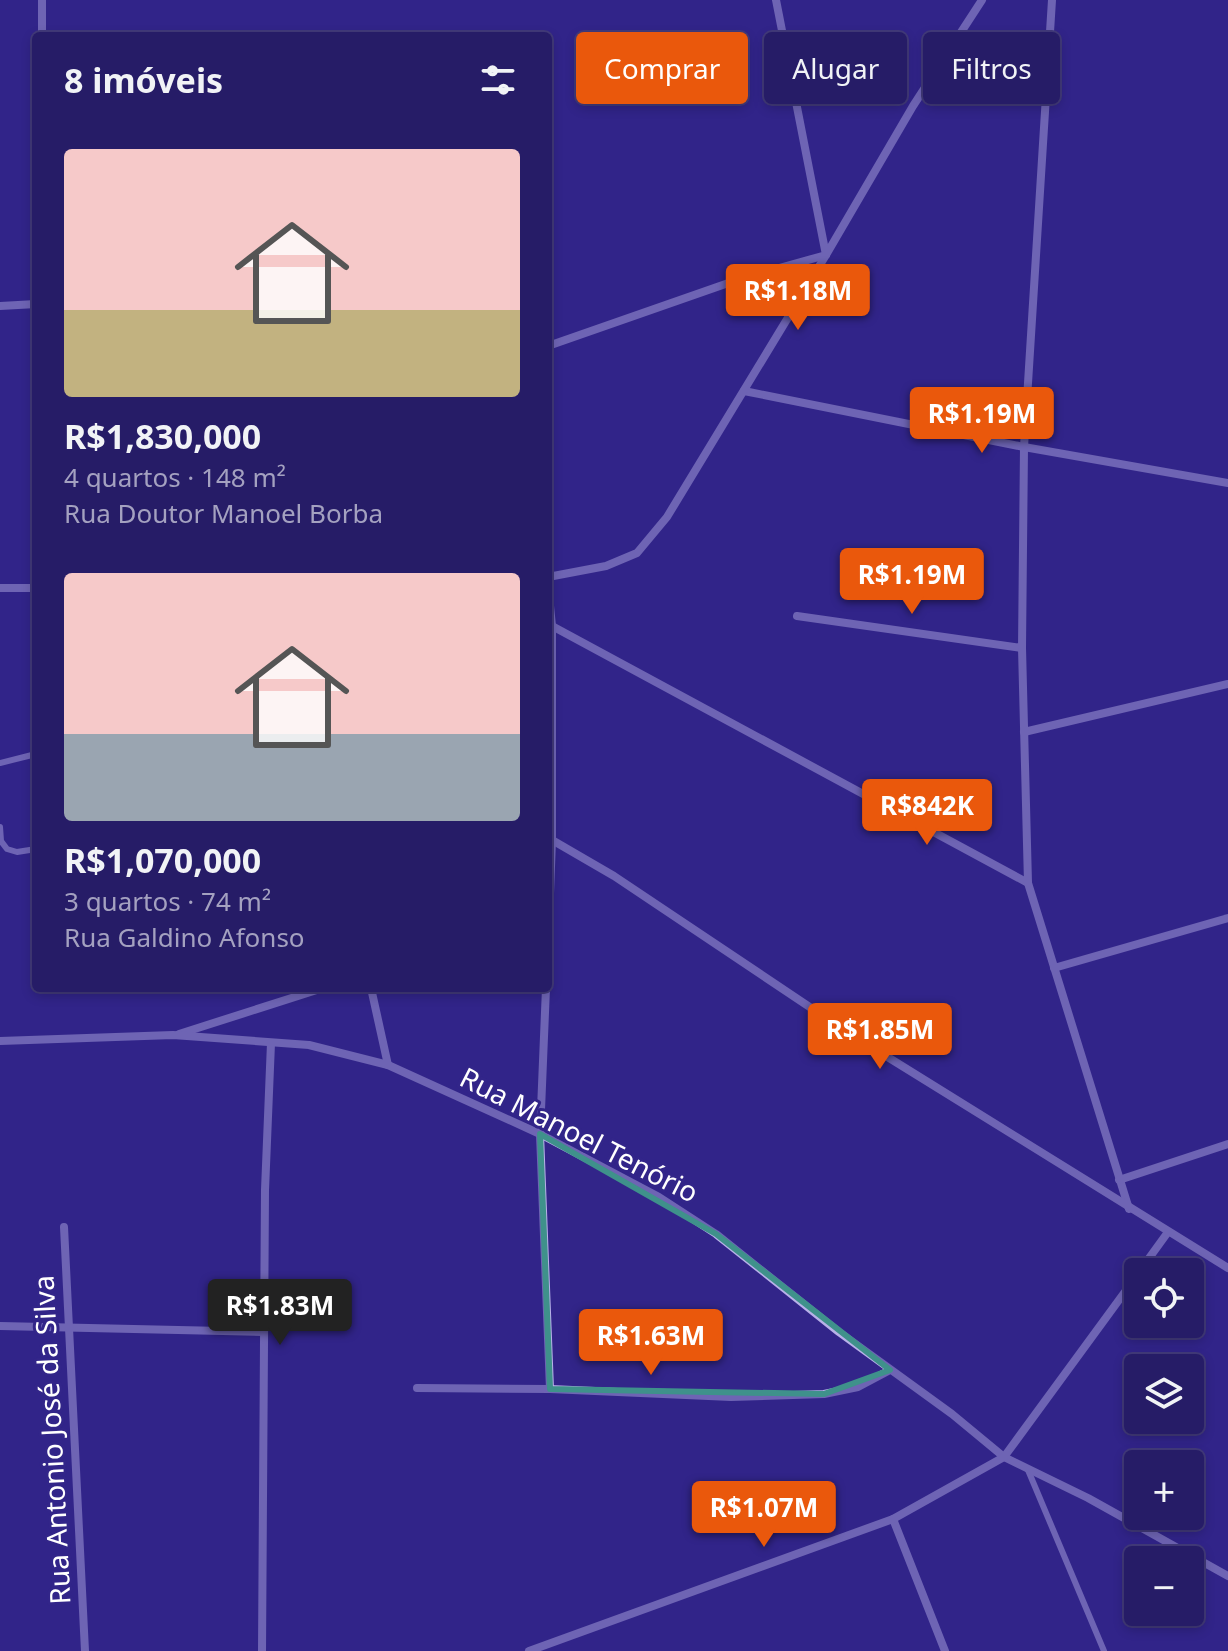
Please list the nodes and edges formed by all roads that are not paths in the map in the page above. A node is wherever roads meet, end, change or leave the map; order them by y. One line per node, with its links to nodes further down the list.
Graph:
1 (42, 0): 5 (street)
2 (776, 0): 6 (street)
3 (982, 0): 6 (street)
4 (1052, 0): 11 (street)
5 (42, 32)
6 (826, 255): 9 (street); 10 (street)
7 (32, 304): 8 (street)
8 (0, 306)
9 (552, 345)
10 (744, 391): 11 (street); 13 (street)
11 (1024, 447): 12 (street); 18 (street)
12 (1228, 483)
13 (552, 576)
14 (0, 588): 15 (street)
15 (32, 588)
16 (797, 616): 18 (street)
17 (552, 626): 24 (street); 26 (street)
18 (1022, 648): 20 (street)
19 (1228, 684): 20 (street)
20 (1024, 732): 26 (street)
21 (32, 755): 22 (lane)
22 (0, 763)
23 (0, 827): 25 (lane)
24 (552, 840): 39 (street)
25 (32, 850)
26 (1028, 883): 28 (street)
27 (1228, 918): 28 (street)
28 (1054, 968): 38 (street)
29 (310, 992): 32 (street)
30 (372, 992): 35 (street)
31 (546, 992): 36 (street)
32 (173, 1035): 33 (street, Rua Manoel Tenório); 34 (street, Rua Manoel Tenório)
33 (0, 1041)
34 (271, 1043): 35 (street, Rua Manoel Tenório); 47 (street)
35 (388, 1065): 36 (street, Rua Manoel Tenório)
36 (540, 1134): 48 (street, Rua Manoel Tenório); 50 (street)
37 (1228, 1144): 38 (street)
38 (1119, 1180): 39 (street)
39 (1129, 1209): 41 (street)
40 (64, 1227): 46 (street, Rua Antonio José da Silva)
41 (1168, 1232): 42 (street); 43 (street)
42 (1150, 1258)
43 (1228, 1268)
44 (1124, 1293): 51 (street)
45 (0, 1326): 46 (street)
46 (69, 1327): 47 (street); 55 (street, Rua Antonio José da Silva)
47 (264, 1332): 56 (street)
48 (890, 1370): 50 (street); 51 (street, Rua Manoel Tenório)
49 (417, 1388): 50 (street)
50 (550, 1389)
51 (1004, 1457): 52 (street, Rua Manoel Tenório); 53 (street)
52 (1028, 1469): 54 (street, Rua Manoel Tenório); 59 (lane)
53 (893, 1519): 57 (street); 58 (street)
54 (1228, 1576)
55 (85, 1651)
56 (262, 1651)
57 (529, 1651)
58 (945, 1651)
59 (1104, 1651)

